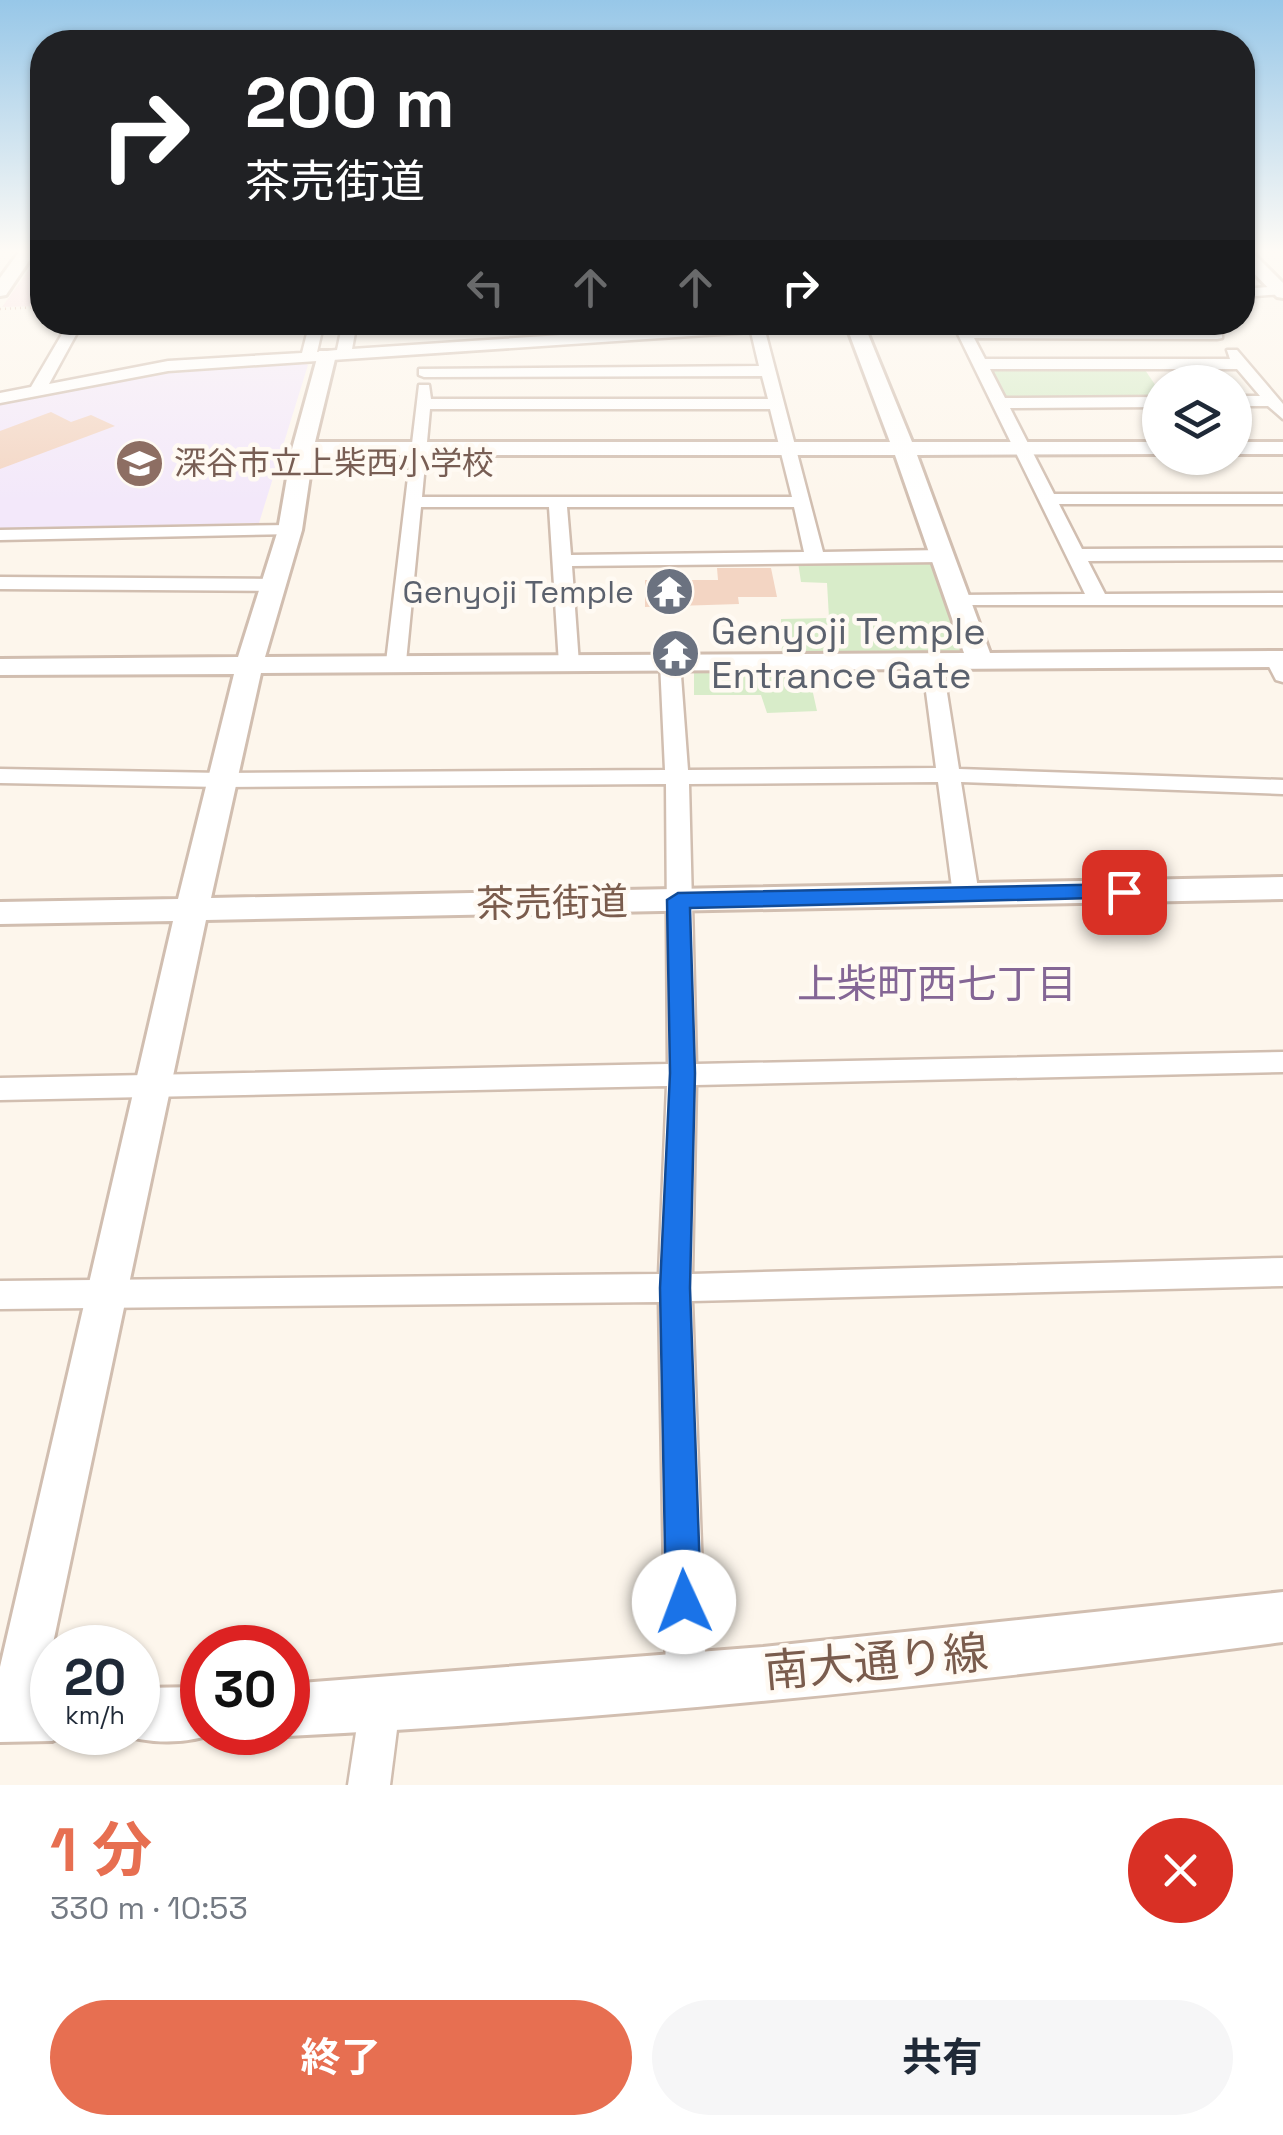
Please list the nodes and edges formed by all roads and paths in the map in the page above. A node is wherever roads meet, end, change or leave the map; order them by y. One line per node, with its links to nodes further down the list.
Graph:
1 (69, 335): 14 (street)
2 (603, 335): 8 (street)
3 (758, 335): 12 (street)
4 (859, 335): 22 (street)
5 (965, 335): 9 (street)
6 (1216, 335): 11 (street)
7 (324, 347): 8 (street); 14 (street); 28 (street)
8 (426, 348): 13 (street)
9 (978, 364): 10 (street); 17 (street)
10 (1141, 364): 11 (street)
11 (1241, 364): 21 (street)
12 (768, 371): 13 (street); 19 (street)
13 (424, 372): 18 (street)
14 (37, 391): 15 (street)
15 (0, 398)
16 (1142, 402): 17 (street)
17 (998, 403): 24 (street)
18 (423, 404): 19 (street); 29 (street)
19 (777, 404): 23 (street)
20 (1252, 404): 21 (street)
21 (1278, 408)
22 (903, 447): 23 (street); 24 (street); 39 (street)
23 (788, 448): 29 (street); 33 (street)
24 (1022, 448): 25 (street); 30 (street)
25 (1142, 448)
26 (1252, 448): 27 (street)
27 (1283, 448)
28 (303, 449): 29 (street); 35 (street)
29 (416, 450): 32 (street)
30 (1050, 499): 31 (street); 38 (street)
31 (1283, 499)
32 (412, 502): 34 (street); 49 (street)
33 (802, 502): 34 (street); 40 (street)
34 (558, 503): 41 (street)
35 (290, 530): 36 (street); 43 (street)
36 (0, 536)
37 (1283, 554): 38 (street)
38 (1078, 555): 45 (street)
39 (943, 556): 40 (street); 46 (street)
40 (815, 558): 41 (street)
41 (562, 561): 51 (street)
42 (0, 583): 43 (street)
43 (274, 585): 53 (street)
44 (1283, 599): 45 (street)
45 (1098, 600): 46 (street)
46 (959, 601): 48 (street)
47 (932, 661): 48 (street); 50 (street); 56 (street)
48 (980, 661): 52 (street)
49 (396, 662): 51 (street); 53 (street)
50 (670, 662): 51 (street); 55 (street)
51 (570, 664)
52 (1280, 665)
53 (249, 666): 54 (street); 58 (street)
54 (0, 667)
55 (677, 774): 56 (street); 58 (street); 62 (street)
56 (949, 775): 59 (street); 61 (street)
57 (0, 776): 58 (street)
58 (222, 780): 63 (street)
59 (1283, 787)
60 (1283, 888): 61 (street, 茶売街道)
61 (966, 895): 62 (street, 茶売街道)
62 (678, 900): 63 (street, 茶売街道); 66 (street)
63 (192, 910): 64 (street, 茶売街道); 67 (street)
64 (0, 913)
65 (1283, 1062): 66 (street)
66 (682, 1073): 67 (street); 70 (street)
67 (156, 1086): 68 (street); 71 (street)
68 (0, 1089)
69 (1283, 1272): 70 (street)
70 (675, 1288): 71 (street); 74 (street)
71 (105, 1294): 72 (street); 77 (street)
72 (0, 1295)
73 (1283, 1617): 74 (street, 南大通り線)
74 (686, 1680): 75 (street, 南大通り線)
75 (380, 1706): 76 (street, 南大通り線); 78 (street)
76 (310, 1709)
77 (23, 1716)
78 (369, 1785)

